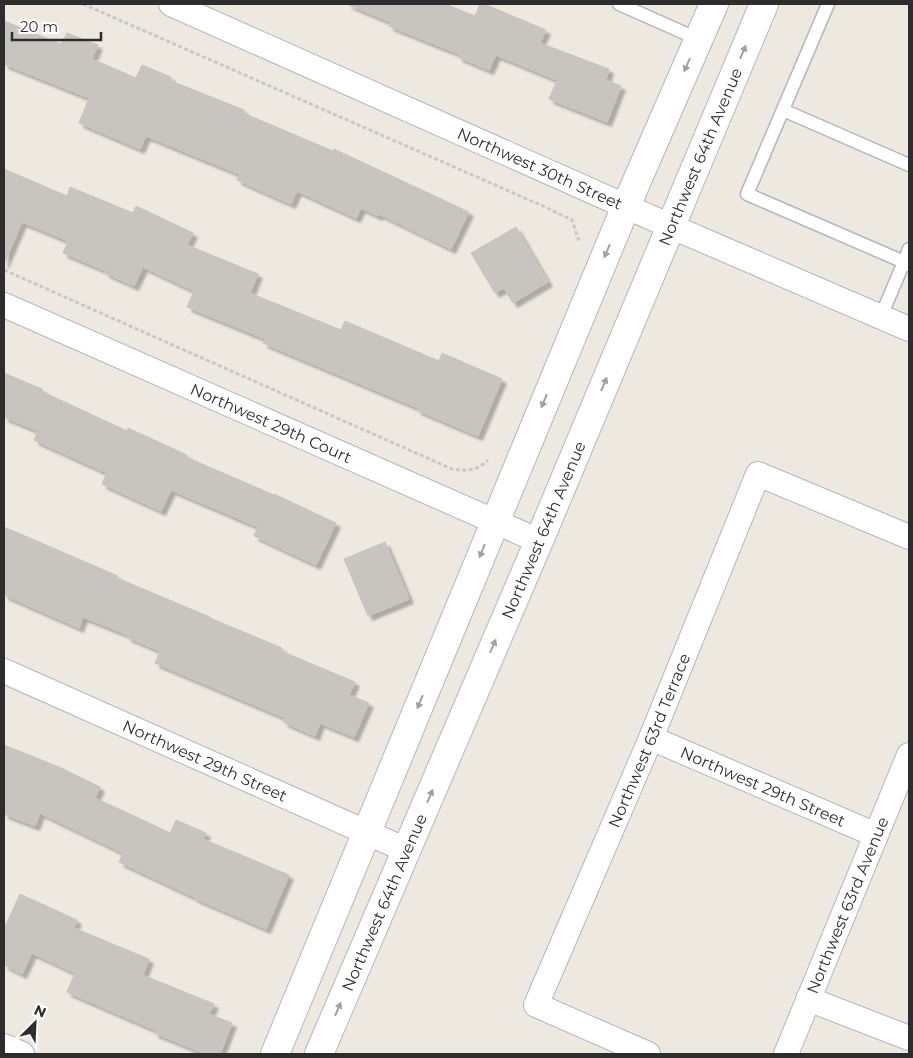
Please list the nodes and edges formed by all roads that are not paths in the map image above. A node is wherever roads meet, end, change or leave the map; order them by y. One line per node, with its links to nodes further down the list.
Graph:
1 (171, 4): 9 (street, Northwest 30th Street)
2 (619, 4): 6 (lane)
3 (714, 4): 6 (street)
4 (764, 4): 10 (street, Northwest 64th Avenue, one-way to 4)
5 (828, 4): 7 (lane)
6 (698, 39): 9 (street, one-way to 9)
7 (783, 110): 8 (lane); 12 (lane)
8 (909, 165)
9 (626, 206): 10 (street, Northwest 30th Street); 16 (street, one-way to 16)
10 (670, 226): 14 (street, Northwest 30th Street); 18 (street, Northwest 64th Avenue, one-way to 10)
11 (909, 250): 12 (lane)
12 (906, 264): 14 (lane)
13 (4, 304): 16 (street, Northwest 29th Court)
14 (881, 316): 15 (street, Northwest 30th Street)
15 (909, 329)
16 (494, 522): 18 (street, Northwest 29th Court); 22 (street, one-way to 22)
17 (909, 537): 20 (street, Northwest 63rd Terrace)
18 (538, 541): 24 (street, Northwest 64th Avenue, one-way to 18)
19 (4, 671): 22 (street, Northwest 29th Street)
20 (651, 738): 23 (street, Northwest 29th Street); 31 (street, Northwest 63rd Terrace)
21 (909, 755): 23 (street, Northwest 63rd Avenue)
22 (367, 832): 24 (street, Northwest 29th Street); 29 (street)
23 (876, 834): 25 (street, Northwest 63rd Avenue)
24 (406, 850): 30 (street, Northwest 64th Avenue, one-way to 24)
25 (808, 999): 26 (street); 32 (street, Northwest 63rd Avenue)
26 (909, 1038)
27 (4, 1046): 28 (street)
28 (22, 1054)
29 (275, 1054)
30 (319, 1054)
31 (648, 1054)
32 (786, 1054)

